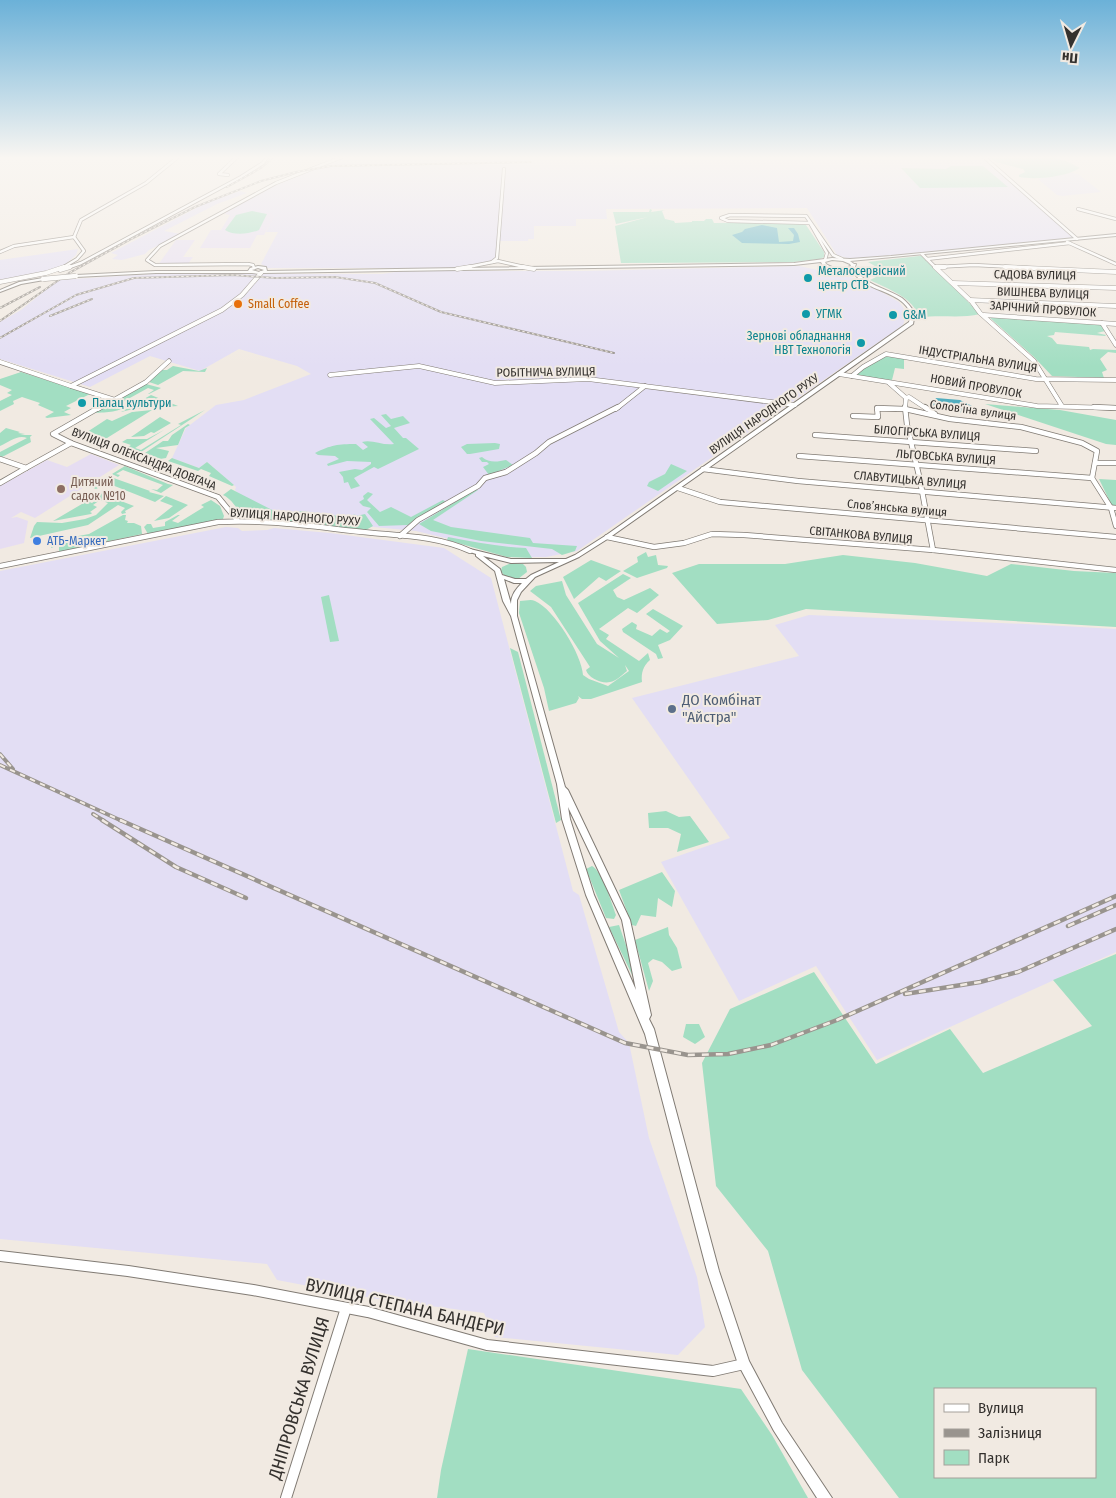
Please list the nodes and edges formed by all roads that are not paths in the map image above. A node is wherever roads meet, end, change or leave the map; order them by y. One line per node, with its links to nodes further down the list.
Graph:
1 (77, 227): 9 (street)
2 (148, 227): 29 (street)
3 (195, 227): 30 (street)
4 (499, 227): 16 (street)
5 (812, 227): 19 (street)
6 (815, 227): 17 (street)
7 (1063, 227): 10 (street)
8 (1116, 235): 10 (main road)
9 (74, 237): 13 (street); 29 (street)
10 (1077, 239): 11 (main road)
11 (1064, 240): 12 (street); 14 (main road)
12 (1070, 243): 18 (street); 23 (street)
13 (0, 252)
14 (922, 254): 15 (main road); 18 (street)
15 (891, 257): 17 (main road); 25 (main road)
16 (497, 258): 20 (street); 21 (street)
17 (842, 259): 19 (main road); 25 (main road)
18 (928, 259): 27 (street)
19 (825, 260): 22 (main road); 28 (main road)
20 (492, 262): 21 (street); 26 (street)
21 (503, 262): 24 (street)
22 (800, 263): 24 (main road); 28 (main road)
23 (1116, 264)
24 (512, 266): 26 (main road)
25 (853, 266): 28 (main road); 33 (main road, ВУЛИЦЯ НАРОДНОГО РУХУ)
26 (480, 267): 31 (main road)
27 (936, 267): 32 (street); 36 (street)
28 (832, 269): 33 (main road, ВУЛИЦЯ НАРОДНОГО РУХУ)
29 (60, 270): 35 (street)
30 (252, 271): 31 (main road); 34 (street); 38 (main road, bridge)
31 (264, 271): 34 (street)
32 (1116, 272)
33 (862, 278): 47 (main road, ВУЛИЦЯ НАРОДНОГО РУХУ)
34 (254, 279): 53 (street)
35 (0, 282)
36 (953, 284): 37 (street, САДОВА ВУЛИЦЯ); 39 (street)
37 (1116, 288)
38 (0, 291)
39 (970, 300): 40 (street, ВИШНЕВА ВУЛИЦЯ); 41 (street)
40 (1116, 306)
41 (984, 316): 42 (street, ЗАРІЧНИЙ ПРОВУЛОК); 50 (street)
42 (1102, 323): 43 (street, ЗАРІЧНИЙ ПРОВУЛОК); 44 (street, ЗАРІЧНИЙ ПРОВУЛОК)
43 (1116, 324)
44 (1116, 345)
45 (169, 361): 56 (street, ВУЛИЦЯ ОЛЕКСАНДРА ДОВГАЧА)
46 (0, 362): 53 (street)
47 (839, 374): 49 (street, НОВИЙ ПРОВУЛОК); 57 (main road, ВУЛИЦЯ НАРОДНОГО РУХУ)
48 (330, 375): 54 (street, РОБІТНИЧА ВУЛИЦЯ)
49 (852, 376): 50 (street, ІНДУСТРІАЛЬНА ВУЛИЦЯ); 52 (street, НОВИЙ ПРОВУЛОК)
50 (1045, 379): 51 (street, ІНДУСТРІАЛЬНА ВУЛИЦЯ); 58 (street)
51 (1116, 380)
52 (886, 381): 55 (street); 58 (street, НОВИЙ ПРОВУЛОК)
53 (71, 386): 56 (street)
54 (645, 386): 57 (street, РОБІТНИЧА ВУЛИЦЯ); 83 (street)
55 (906, 398): 60 (street); 62 (street)
56 (115, 400): 65 (street, ВУЛИЦЯ ОЛЕКСАНДРА ДОВГАЧА)
57 (795, 405): 73 (main road, ВУЛИЦЯ НАРОДНОГО РУХУ)
58 (1062, 406): 59 (street, НОВИЙ ПРОВУЛОК)
59 (1116, 408)
60 (905, 410): 61 (street, Соловʼїна вулиця); 62 (street, Соловʼїна вулиця); 64 (street)
61 (852, 416)
62 (938, 416): 69 (street, Соловʼїна вулиця)
63 (815, 435): 64 (street, БІЛОГІРСЬКА ВУЛИЦЯ)
64 (909, 441): 66 (street, БІЛОГІРСЬКА ВУЛИЦЯ); 71 (street)
65 (71, 443): 72 (street); 80 (street, ВУЛИЦЯ ОЛЕКСАНДРА ДОВГАЧА)
66 (1036, 451)
67 (799, 456): 71 (street, ЛЬГОВСЬКА ВУЛИЦЯ)
68 (0, 459): 72 (street)
69 (1095, 463): 70 (street); 74 (street)
70 (1116, 463)
71 (916, 464): 74 (street, ЛЬГОВСЬКА ВУЛИЦЯ); 77 (street)
72 (26, 468): 75 (street)
73 (703, 469): 76 (main road, ВУЛИЦЯ НАРОДНОГО РУХУ); 77 (street, СЛАВУТИЦЬКА ВУЛИЦЯ)
74 (1092, 478): 78 (street)
75 (0, 483)
76 (678, 488): 81 (street, Словʼянська вулиця); 84 (main road, ВУЛИЦЯ НАРОДНОГО РУХУ)
77 (922, 491): 78 (street, СЛАВУТИЦЬКА ВУЛИЦЯ); 81 (street)
78 (1113, 508): 79 (street)
79 (1115, 518): 82 (street)
80 (238, 520): 83 (street, ВУЛИЦЯ НАРОДНОГО РУХУ); 91 (street, ВУЛИЦЯ НАРОДНОГО РУХУ)
81 (927, 520): 85 (street, Словʼянська вулиця); 86 (street)
82 (1116, 526)
83 (400, 536): 87 (street, ВУЛИЦЯ НАРОДНОГО РУХУ)
84 (606, 537): 86 (street, СВІТАНКОВА ВУЛИЦЯ); 88 (main road, ВУЛИЦЯ НАРОДНОГО РУХУ)
85 (1116, 537)
86 (933, 550): 92 (street, СВІТАНКОВА ВУЛИЦЯ)
87 (470, 551): 89 (main road); 93 (main road)
88 (566, 560): 90 (main road); 94 (main road, ВУЛИЦЯ НАРОДНОГО РУХУ)
89 (512, 561): 90 (main road); 93 (main road)
90 (521, 561): 94 (main road)
91 (0, 566)
92 (1116, 570)
93 (499, 573): 94 (main road); 95 (main road)
94 (530, 579): 95 (main road)
95 (514, 616): 96 (main road)
96 (561, 784): 97 (main road); 97 (main road)
97 (650, 1033): 100 (main road)
98 (0, 1256): 99 (street, ВУЛИЦЯ СТЕПАНА БАНДЕРИ)
99 (346, 1308): 100 (street, ВУЛИЦЯ СТЕПАНА БАНДЕРИ); 101 (street, ДНІПРОВСЬКА ВУЛИЦЯ)
100 (744, 1364): 102 (main road)
101 (286, 1498)
102 (825, 1498)

